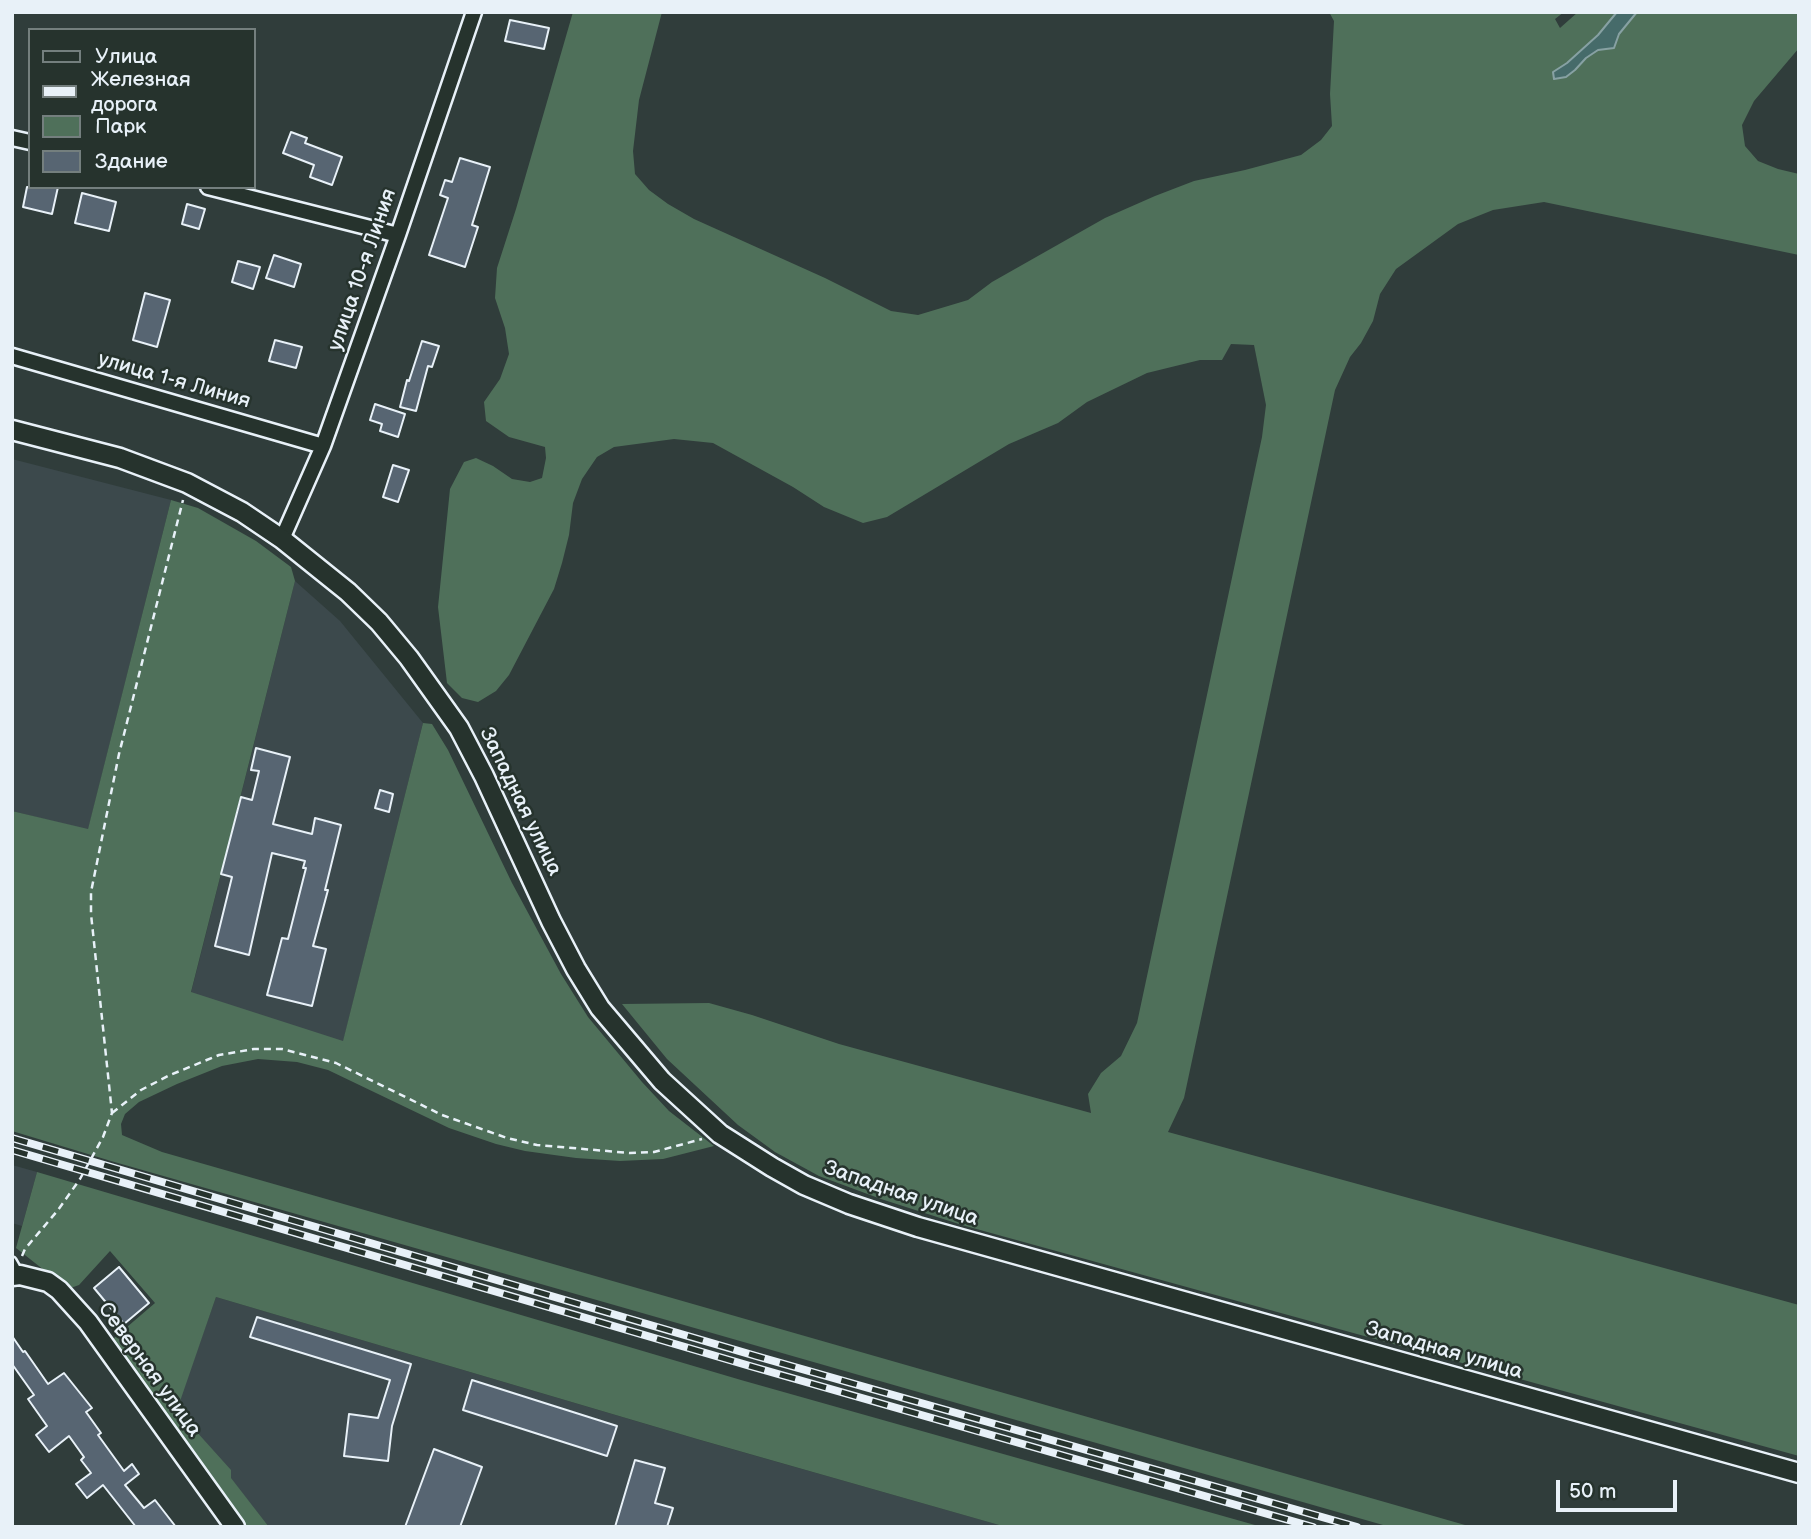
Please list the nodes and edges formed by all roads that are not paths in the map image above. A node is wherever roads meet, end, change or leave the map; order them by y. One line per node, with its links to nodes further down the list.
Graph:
1 (474, 12): 3 (street, улица 10-я Линия)
2 (216, 189): 3 (street)
3 (398, 235): 6 (street, улица 10-я Линия)
4 (12, 356): 6 (street, улица 1-я Линия)
5 (12, 430): 7 (street, Западная улица)
6 (323, 446): 7 (street, улица 10-я Линия)
7 (282, 538): 9 (street, Западная улица)
8 (15, 1271): 10 (street, Северная улица)
9 (1799, 1473)
10 (235, 1527)

